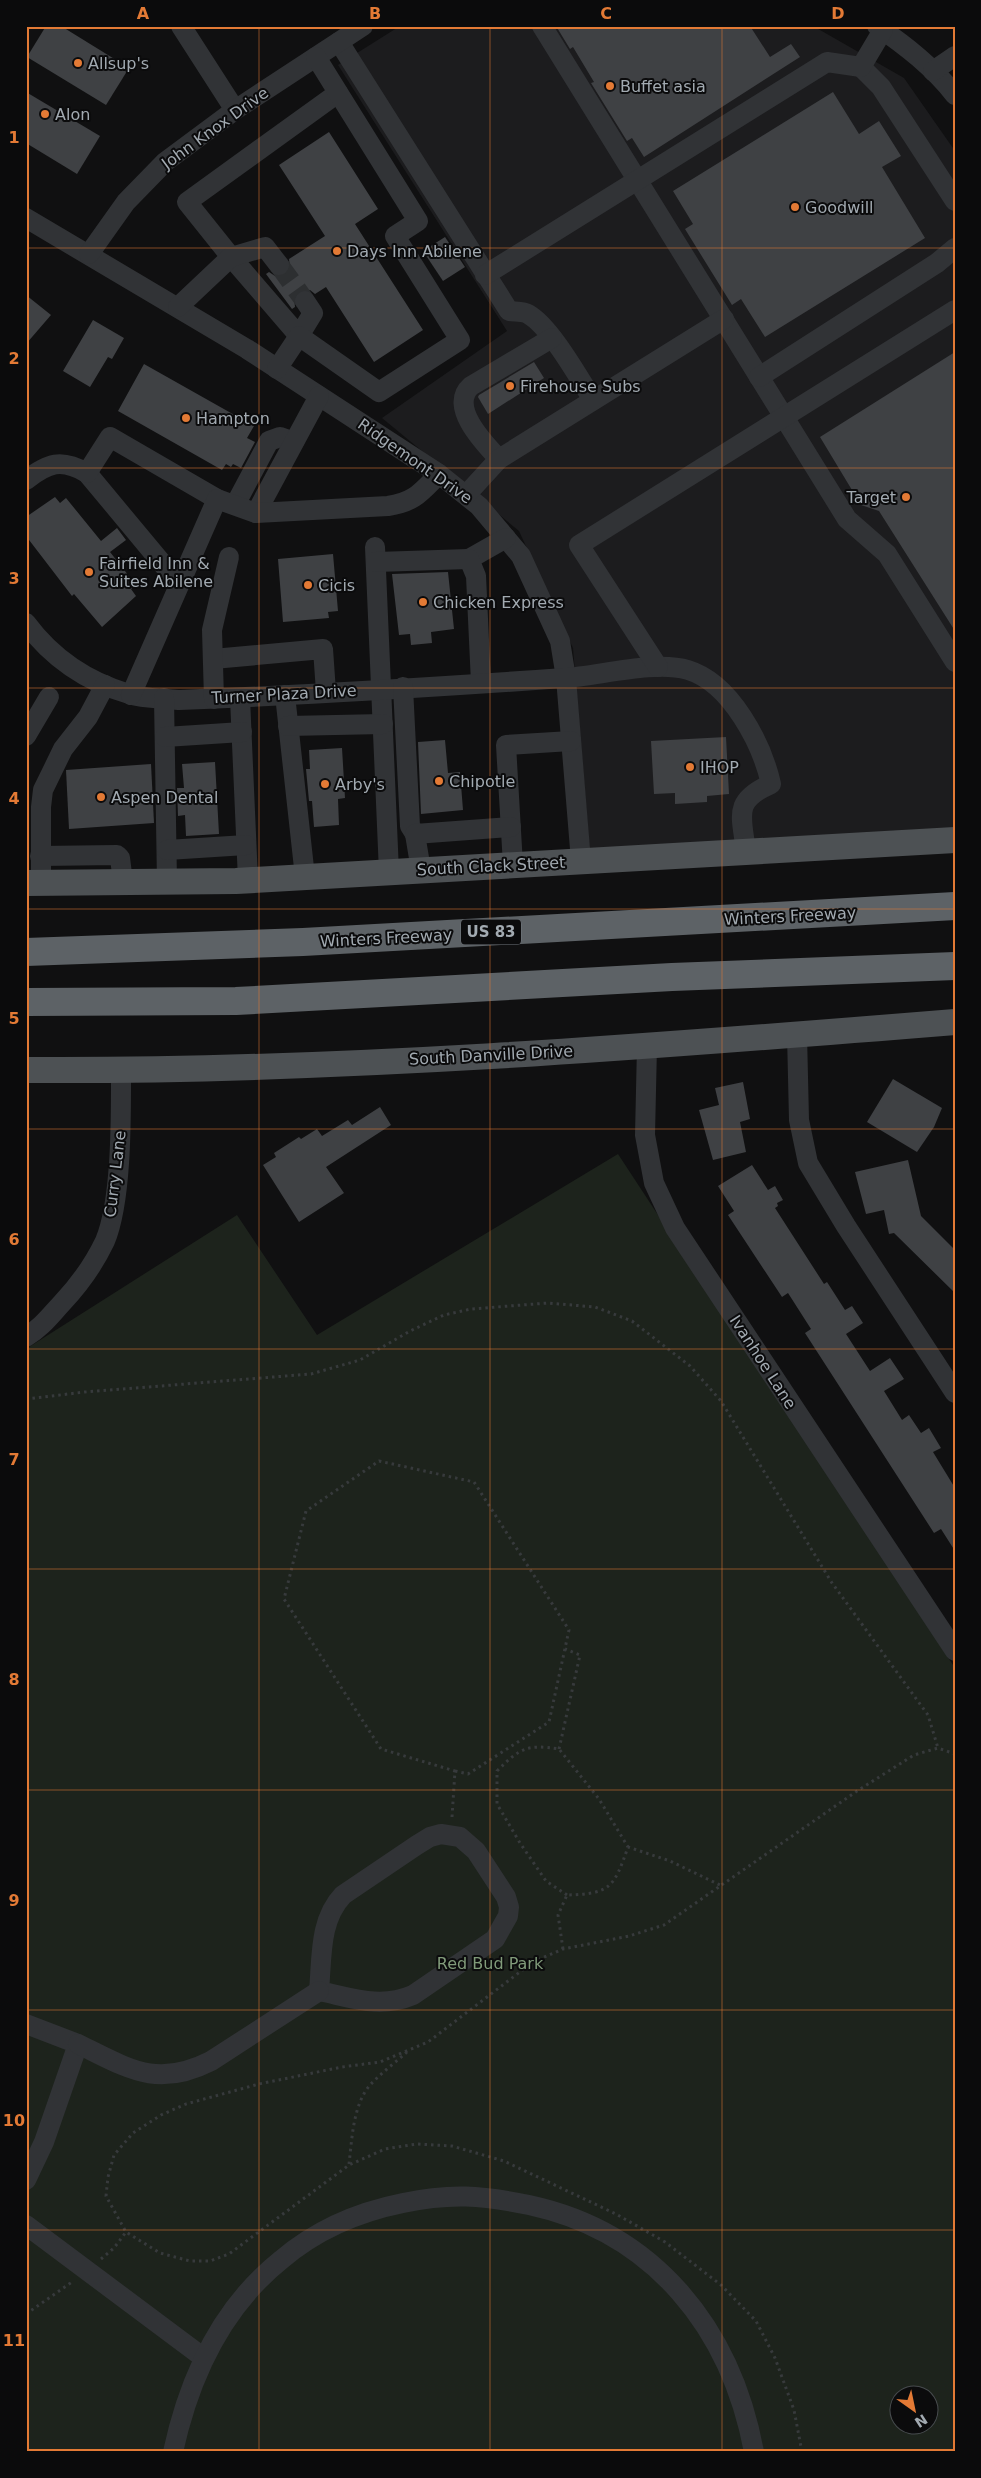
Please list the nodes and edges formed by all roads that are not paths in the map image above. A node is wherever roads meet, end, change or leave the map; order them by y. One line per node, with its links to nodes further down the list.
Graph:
1 (181, 26): 12 (street)
2 (364, 26): 5 (street, John Knox Drive)
3 (542, 26): 13 (street)
4 (880, 28): 8 (street); 9 (street)
5 (339, 42): 7 (street, John Knox Drive); 20 (street)
6 (955, 56): 9 (street)
7 (316, 57): 10 (street); 12 (street, John Knox Drive)
8 (861, 67): 13 (street); 14 (street)
9 (933, 71): 11 (street)
10 (338, 93): 18 (street); 25 (street)
11 (955, 95)
12 (235, 110): 17 (street, John Knox Drive)
13 (638, 180): 20 (street); 24 (street)
14 (955, 201)
15 (26, 218): 17 (street, Ridgemont Drive)
16 (955, 248): 28 (street)
17 (89, 254): 22 (street, Ridgemont Drive)
18 (231, 258): 19 (street); 22 (street); 25 (street)
19 (279, 265)
20 (485, 274): 26 (street)
21 (305, 301): 25 (street)
22 (178, 308): 27 (street, Ridgemont Drive)
23 (955, 310): 31 (street)
24 (724, 319): 28 (street); 30 (street)
25 (299, 336): 27 (street)
26 (552, 338): 30 (street); 33 (street)
27 (277, 369): 29 (street, Ridgemont Drive)
28 (759, 377): 31 (street)
29 (319, 396): 32 (street); 35 (street, Ridgemont Drive)
30 (594, 400): 33 (street)
31 (784, 416): 46 (street); 47 (street)
32 (294, 442): 38 (street); 39 (street)
33 (499, 459): 37 (street)
34 (87, 473): 36 (street); 38 (street); 43 (street)
35 (439, 474): 37 (street, Ridgemont Drive); 39 (street)
36 (26, 480)
37 (466, 496): 40 (street, Ridgemont Drive)
38 (226, 502): 39 (street); 43 (street)
39 (256, 513)
40 (506, 538): 42 (street); 48 (street, Ridgemont Drive)
41 (229, 557): 45 (street)
42 (470, 559): 49 (street); 52 (street)
43 (182, 578): 54 (street)
44 (26, 623): 50 (street, Turner Plaza Drive)
45 (213, 659): 53 (street); 59 (street)
46 (955, 662)
47 (658, 666): 48 (street, Turner Plaza Drive); 71 (street, Turner Plaza Drive)
48 (566, 678): 49 (street, Turner Plaza Drive); 65 (street, Ridgemont Drive)
49 (481, 683): 51 (street, Turner Plaza Drive)
50 (105, 685): 54 (street, Turner Plaza Drive); 72 (street)
51 (403, 687): 52 (street, Turner Plaza Drive); 67 (street)
52 (382, 688): 53 (street, Turner Plaza Drive); 60 (street)
53 (326, 692): 55 (street, Turner Plaza Drive)
54 (130, 695): 57 (street, Turner Plaza Drive)
55 (285, 695): 58 (street, Turner Plaza Drive); 61 (street)
56 (49, 696): 63 (street)
57 (164, 698): 59 (street, Turner Plaza Drive); 64 (street)
58 (240, 698): 59 (street, Turner Plaza Drive); 62 (street)
59 (214, 699)
60 (383, 724): 61 (street); 76 (street)
61 (288, 726): 77 (street)
62 (242, 732): 64 (street); 69 (street)
63 (26, 736)
64 (165, 737): 70 (street)
65 (570, 741): 66 (street); 73 (street, Ridgemont Drive)
66 (511, 827): 67 (street); 74 (street)
67 (415, 834): 75 (street)
68 (955, 840): 71 (main road, South Clack Street)
69 (246, 845): 70 (street); 78 (street)
70 (167, 850): 81 (street)
71 (746, 852): 73 (main road, South Clack Street)
72 (40, 856): 79 (street); 80 (street)
73 (581, 861): 74 (main road, South Clack Street)
74 (513, 865): 75 (main road, South Clack Street)
75 (421, 870): 76 (main road, South Clack Street)
76 (389, 872): 77 (main road, South Clack Street)
77 (305, 877): 78 (main road, South Clack Street)
78 (248, 880): 81 (main road, South Clack Street)
79 (33, 882): 80 (main road, South Clack Street)
80 (123, 882): 81 (main road, South Clack Street)
81 (167, 882)
82 (955, 906): 83 (highway, Winters Freeway / US 83)
83 (26, 952)
84 (955, 966): 85 (highway)
85 (26, 1002)
86 (955, 1022): 87 (main road, South Danville Drive)
87 (798, 1034): 88 (main road, South Danville Drive); 92 (street)
88 (648, 1046): 90 (main road, South Danville Drive); 93 (street, Ivanhoe Lane)
89 (26, 1070): 90 (main road, South Danville Drive)
90 (121, 1070): 91 (street, Curry Lane)
91 (26, 1337)
92 (955, 1393)
93 (955, 1651)
94 (319, 1991): 94 (street); 96 (street)
95 (26, 2024): 96 (street)
96 (78, 2044): 97 (street)
97 (26, 2180)
98 (26, 2225): 99 (street)
99 (204, 2358): 100 (street); 101 (street)
100 (173, 2452)
101 (754, 2452)

